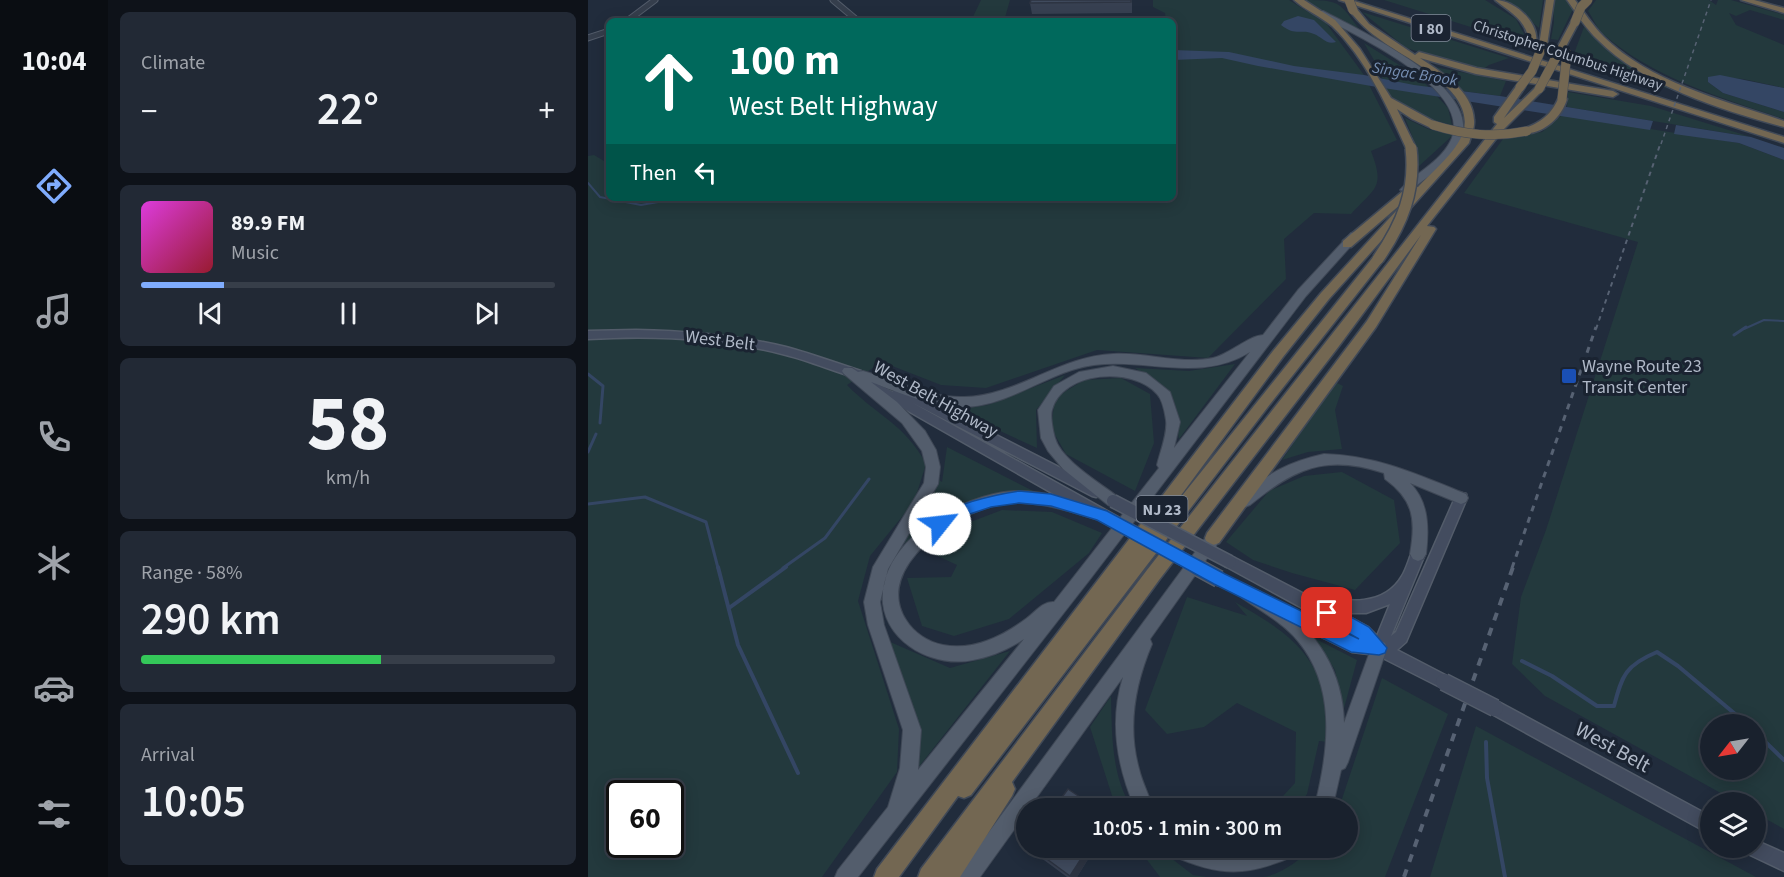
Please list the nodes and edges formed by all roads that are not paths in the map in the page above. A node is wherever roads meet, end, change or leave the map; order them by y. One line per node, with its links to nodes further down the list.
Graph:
1 (656, 0): 14 (street)
2 (833, 0): 15 (street)
3 (1298, 0): 12 (highway)
4 (1343, 0): 22 (highway, Christopher Columbus Highway / I 80)
5 (1370, 0): 25 (highway, Christopher Columbus Highway / I 80)
6 (1499, 0): 18 (highway)
7 (1550, 0): 18 (highway)
8 (1571, 0): 23 (highway)
9 (1588, 0): 20 (highway, bridge)
10 (1745, 0): 13 (highway)
11 (1351, 3): 19 (highway, NJ 23)
12 (1316, 11): 21 (highway); 29 (main road)
13 (1784, 11)
14 (631, 18)
15 (854, 18)
16 (606, 32): 17 (street)
17 (588, 38)
18 (1538, 44): 24 (highway, bridge)
19 (1396, 47): 22 (highway); 27 (highway, NJ 23)
20 (1563, 51): 21 (highway, bridge); 24 (highway, NJ 23, bridge)
21 (1381, 91): 59 (highway, bridge)
22 (1734, 124): 26 (highway, Christopher Columbus Highway / I 80)
23 (1784, 124)
24 (1499, 128): 28 (highway, NJ 23)
25 (1784, 129)
26 (1784, 140)
27 (1456, 155): 29 (highway); 58 (highway, NJ 23)
28 (1454, 184): 38 (highway); 46 (highway, NJ 23)
29 (1347, 244): 30 (main road)
30 (1288, 311): 32 (main road); 34 (main road)
31 (588, 335): 32 (main road, West Belt)
32 (855, 373): 36 (main road, West Belt Highway); 37 (main road, West Belt Highway); 52 (main road)
33 (1349, 459): 35 (main road); 38 (main road); 39 (main road)
34 (1146, 496): 36 (main road); 40 (main road)
35 (1461, 498): 45 (main road)
36 (1113, 501): 43 (main road, West Belt Highway, bridge)
37 (1102, 515): 40 (main road); 42 (main road, West Belt Highway, bridge)
38 (1213, 538): 44 (main road)
39 (1418, 554): 41 (main road)
40 (1086, 573): 52 (main road)
41 (1406, 582): 43 (main road); 45 (main road)
42 (1248, 593): 45 (main road, West Belt Highway); 50 (main road)
43 (1291, 593): 45 (main road, West Belt Highway)
44 (1166, 603): 48 (main road); 62 (main road)
45 (1379, 648): 47 (main road, West Belt Highway, bridge); 49 (main road)
46 (1064, 694): 60 (highway, NJ 23); 61 (highway)
47 (1495, 708): 51 (main road, West Belt)
48 (1140, 798)
49 (1325, 798)
50 (1325, 798)
51 (1700, 820)
52 (889, 822): 57 (main road)
53 (1766, 854): 56 (main road)
54 (1199, 858): 55 (main road)
55 (1268, 858)
56 (1784, 862)
57 (844, 877)
58 (885, 877)
59 (891, 877)
60 (928, 877)
61 (947, 877)
62 (968, 877)

